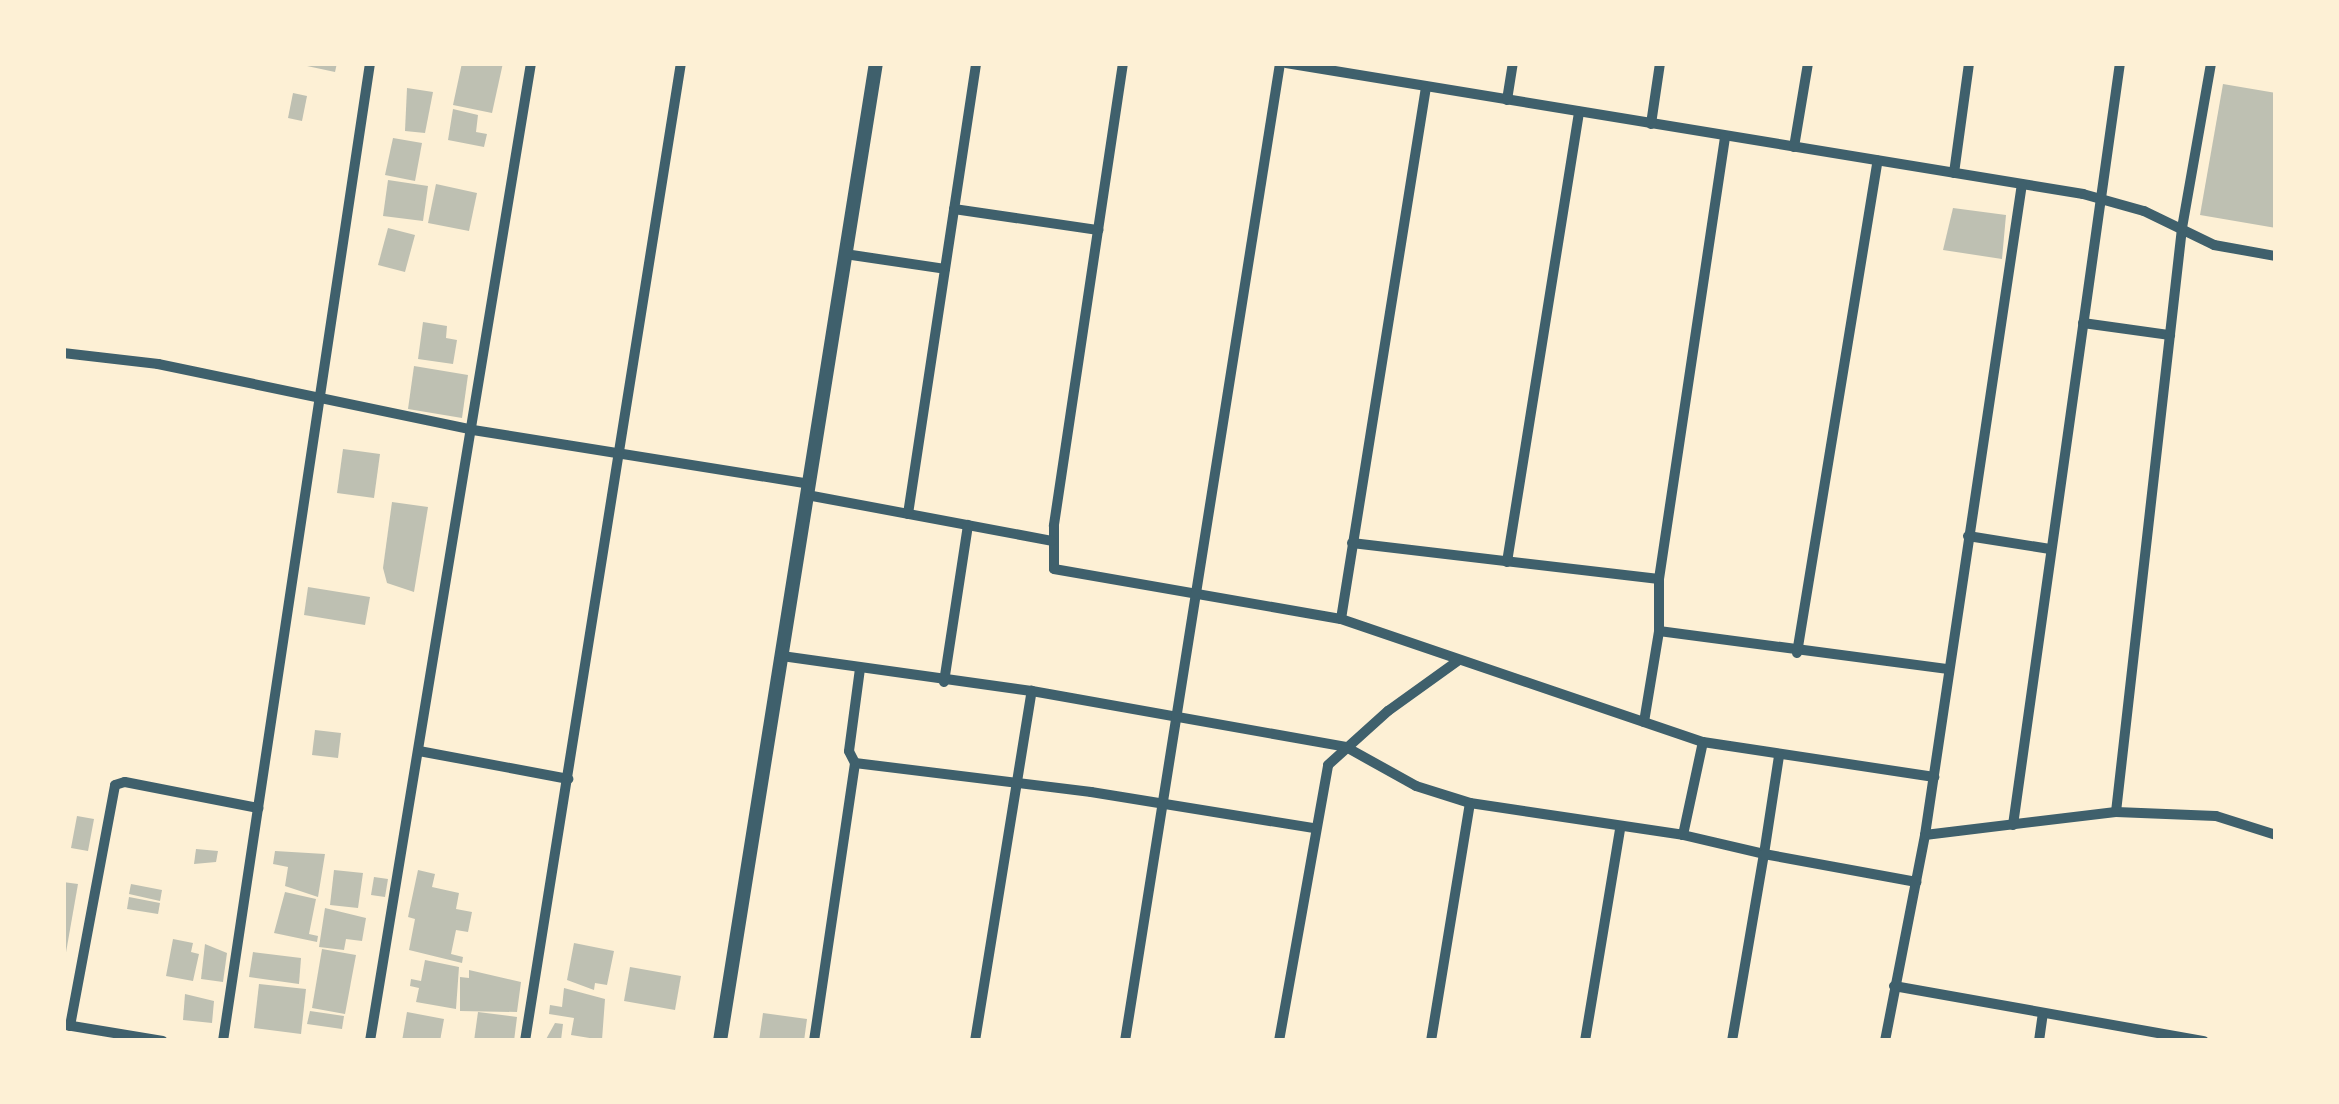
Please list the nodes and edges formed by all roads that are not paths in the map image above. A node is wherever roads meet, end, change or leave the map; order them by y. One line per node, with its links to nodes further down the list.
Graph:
1 (370, 63): 34 (street)
2 (531, 63): 35 (street)
3 (680, 63): 36 (street)
4 (876, 63): 28 (street)
5 (976, 63): 25 (street)
6 (1123, 63): 27 (street)
7 (1283, 63): 14 (street); 46 (street)
8 (1513, 63): 16 (street)
9 (1660, 63): 18 (street)
10 (1808, 63): 20 (street)
11 (1969, 63): 22 (street)
12 (2120, 63): 24 (street)
13 (2211, 63): 26 (street)
14 (1355, 69): 15 (street)
15 (1426, 87): 16 (street); 42 (street)
16 (1507, 100): 17 (street)
17 (1579, 112): 18 (street); 44 (street)
18 (1651, 124): 19 (street)
19 (1724, 136): 20 (street); 45 (street)
20 (1794, 147): 21 (street)
21 (1878, 161): 22 (street); 49 (street)
22 (1954, 173): 23 (street)
23 (2022, 184): 24 (street); 40 (street)
24 (2100, 198): 26 (street); 31 (street)
25 (954, 209): 27 (street); 30 (street)
26 (2182, 228): 29 (street); 32 (street)
27 (1098, 230): 41 (street)
28 (845, 254): 30 (street); 37 (street)
29 (2276, 256)
30 (945, 269): 38 (street)
31 (2083, 323): 32 (street); 43 (street)
32 (2170, 335): 69 (street)
33 (63, 353): 34 (street)
34 (321, 400): 35 (street); 68 (street)
35 (473, 430): 36 (street); 60 (street)
36 (622, 455): 37 (street); 64 (street)
37 (808, 490): 38 (street); 50 (street)
38 (908, 514): 39 (street)
39 (968, 525): 41 (street); 54 (street)
40 (1968, 536): 43 (street); 53 (street)
41 (1052, 541): 46 (street)
42 (1352, 543): 44 (street); 47 (street)
43 (2050, 549): 70 (street)
44 (1508, 562): 45 (street)
45 (1659, 579): 48 (street)
46 (1198, 594): 47 (street); 56 (street)
47 (1341, 620): 51 (street)
48 (1660, 631): 49 (street); 57 (street)
49 (1797, 653): 53 (street)
50 (782, 656): 52 (street); 87 (street)
51 (1460, 660): 57 (street); 59 (street)
52 (860, 669): 54 (street); 62 (street)
53 (1947, 669): 63 (street)
54 (944, 682): 55 (street)
55 (1032, 692): 56 (street); 65 (street)
56 (1178, 715): 59 (street); 67 (street)
57 (1644, 722): 58 (street)
58 (1703, 742): 61 (street); 73 (street)
59 (1346, 747): 66 (street); 71 (street)
60 (419, 751): 64 (street); 85 (street)
61 (1779, 756): 63 (street); 76 (street)
62 (855, 763): 65 (street); 88 (street)
63 (1934, 777): 74 (street)
64 (568, 779): 86 (street)
65 (1018, 782): 67 (street); 89 (street)
66 (1470, 803): 72 (street); 92 (street)
67 (1161, 804): 71 (street); 90 (street)
68 (258, 808): 80 (street); 84 (street)
69 (2116, 812): 70 (street); 75 (street)
70 (2013, 825): 74 (street)
71 (1314, 828): 91 (street)
72 (1620, 829): 73 (street); 93 (street)
73 (1683, 835): 76 (street)
74 (1925, 835): 77 (street)
75 (2276, 835)
76 (1764, 854): 77 (street); 94 (street)
77 (1916, 882): 78 (street)
78 (1894, 986): 79 (street); 95 (street)
79 (2043, 1014): 82 (street); 96 (street)
80 (66, 1025): 81 (street)
81 (105, 1037): 83 (street)
82 (2190, 1040): 97 (street)
83 (163, 1041)
84 (224, 1041)
85 (370, 1041)
86 (525, 1041)
87 (720, 1041)
88 (814, 1041)
89 (975, 1041)
90 (1125, 1041)
91 (1279, 1041)
92 (1431, 1041)
93 (1585, 1041)
94 (1732, 1041)
95 (1885, 1041)
96 (2039, 1041)
97 (2204, 1041)

